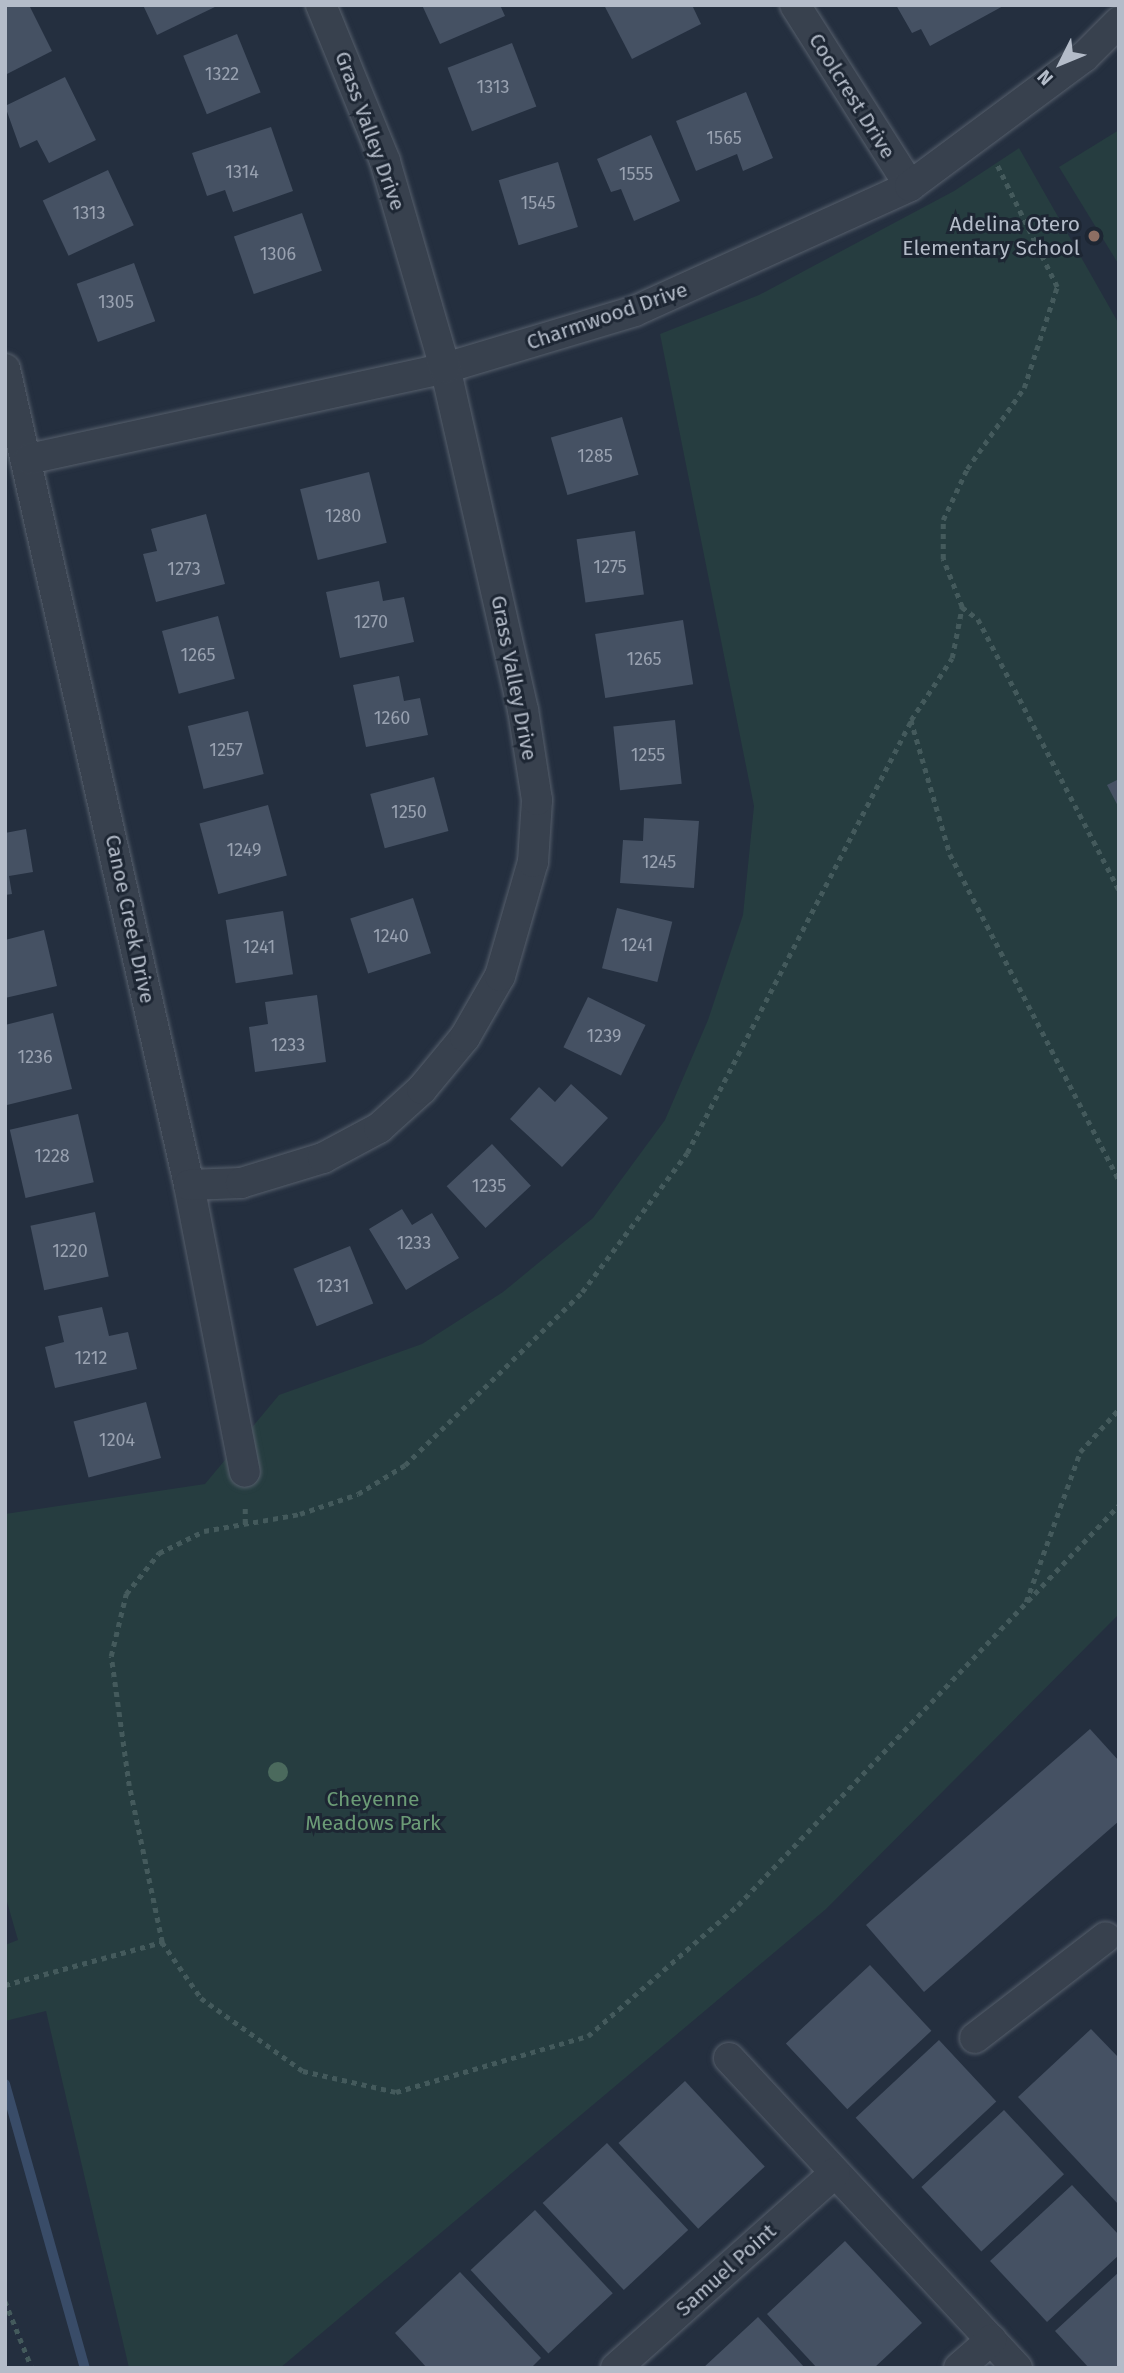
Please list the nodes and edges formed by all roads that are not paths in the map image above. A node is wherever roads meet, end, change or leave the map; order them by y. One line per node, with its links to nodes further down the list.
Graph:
1 (321, 5): 5 (street, Grass Valley Drive)
2 (795, 5): 4 (street, Coolcrest Drive)
3 (1119, 22): 4 (street, Charmwood Drive)
4 (910, 186): 5 (street, Charmwood Drive)
5 (445, 368): 7 (street, Charmwood Drive); 8 (street, Grass Valley Drive)
6 (5, 369): 7 (street, Canoe Creek Drive)
7 (29, 459): 8 (street, Canoe Creek Drive)
8 (189, 1185): 9 (street, Canoe Creek Drive)
9 (245, 1472)
10 (1114, 1937): 11 (street)
11 (975, 2038)
12 (729, 2058): 13 (street)
13 (835, 2173): 14 (street); 15 (street, Samuel Point)
14 (991, 2340): 16 (street); 17 (street)
15 (616, 2368)
16 (959, 2368)
17 (1017, 2368)

